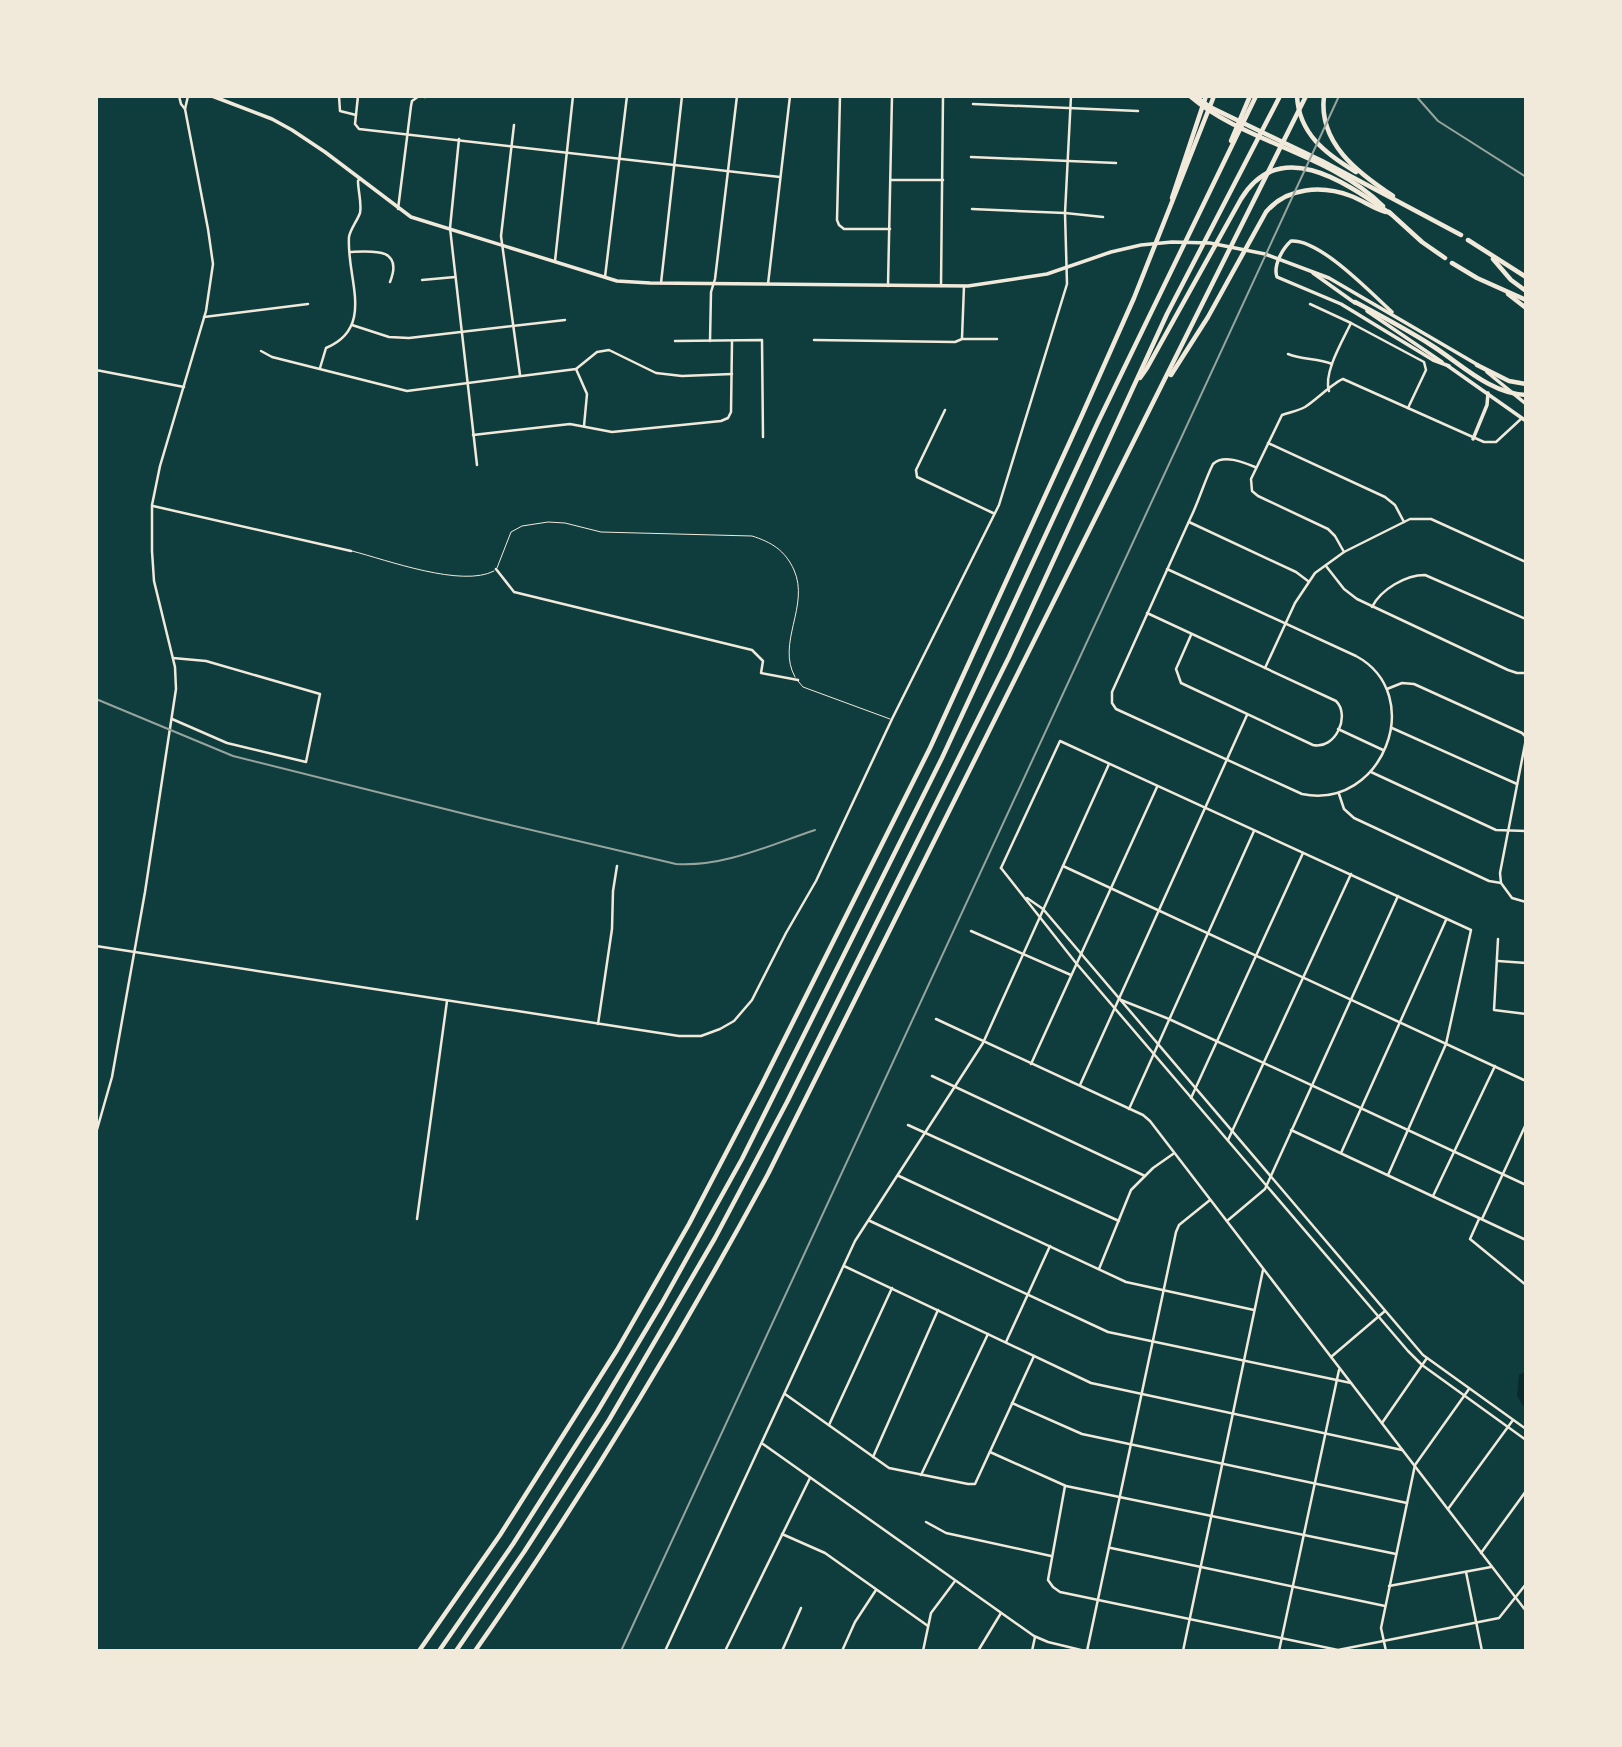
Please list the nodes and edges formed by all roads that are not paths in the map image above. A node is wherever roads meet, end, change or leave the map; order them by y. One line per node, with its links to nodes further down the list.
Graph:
1 (179, 96): 28 (street)
2 (188, 96): 28 (street)
3 (212, 96): 45 (main road)
4 (339, 96): 30 (street)
5 (358, 96): 30 (street)
6 (422, 96): 32 (street)
7 (573, 96): 35 (street)
8 (627, 96): 37 (street)
9 (682, 96): 41 (street)
10 (737, 96): 42 (street)
11 (790, 96): 44 (street)
12 (840, 96): 56 (street)
13 (892, 96): 46 (street)
14 (943, 96): 47 (street)
15 (1071, 96): 27 (street)
16 (1190, 96): 43 (highway)
17 (1195, 96): 43 (highway)
18 (1206, 96): 57 (highway)
19 (1214, 96): 57 (highway)
20 (1250, 96): 48 (highway)
21 (1256, 96): 48 (highway)
22 (1280, 96): 110 (highway)
23 (1297, 96): 39 (highway)
24 (1306, 96): 111 (highway)
25 (1324, 96): 39 (highway)
26 (973, 104): 27 (street)
27 (1071, 108): 29 (street); 38 (street)
28 (185, 109): 86 (street)
29 (1138, 111)
30 (356, 115): 32 (street)
31 (514, 125): 34 (street)
32 (407, 134): 33 (street); 50 (street)
33 (459, 139): 34 (street); 55 (street)
34 (512, 146): 35 (street); 60 (street)
35 (567, 152): 37 (street); 64 (street)
36 (971, 157): 38 (street)
37 (620, 158): 41 (street); 70 (street)
38 (1069, 161): 40 (street); 52 (street)
39 (1344, 162): 49 (highway)
40 (1116, 163)
41 (674, 165): 42 (street); 73 (street)
42 (728, 171): 44 (street); 74 (street)
43 (1337, 174): 49 (highway); 53 (highway); 110 (highway)
44 (780, 177): 75 (street)
45 (360, 178): 50 (main road); 61 (street)
46 (891, 180): 47 (street); 56 (street)
47 (943, 180): 77 (street)
48 (1214, 183): 331 (highway)
49 (1406, 205): 58 (highway)
50 (398, 209): 55 (main road)
51 (972, 209): 52 (street)
52 (1065, 213): 54 (street); 66 (street)
53 (1391, 214): 63 (highway); 111 (highway)
54 (1103, 217)
55 (450, 228): 60 (main road); 68 (street)
56 (890, 229): 76 (street)
57 (1160, 234): 330 (highway)
58 (1461, 235)
59 (1468, 240): 62 (highway)
60 (503, 245): 64 (main road); 91 (street)
61 (350, 252): 72 (street); 90 (street)
62 (1490, 256): 69 (highway); 80 (highway)
63 (1445, 258)
64 (555, 261): 70 (main road)
65 (1452, 263): 79 (highway)
66 (1066, 268): 67 (main road); 78 (main road); 129 (street)
67 (1305, 268): 82 (main road); 87 (main road)
68 (455, 277): 71 (street); 92 (street)
69 (1526, 277)
70 (605, 278): 73 (main road)
71 (422, 280)
72 (390, 282)
73 (661, 283): 74 (main road)
74 (713, 284): 75 (main road); 96 (street)
75 (768, 285): 76 (main road)
76 (888, 286): 77 (main road)
77 (941, 286): 78 (main road)
78 (964, 286): 93 (street)
79 (1499, 287): 81 (highway); 85 (highway)
80 (1526, 291)
81 (1526, 300)
82 (1355, 302): 103 (main road); 116 (highway)
83 (308, 304): 86 (street)
84 (1310, 304): 89 (street)
85 (1526, 308)
86 (204, 317): 113 (street)
87 (1399, 318): 102 (main road); 103 (main road)
88 (565, 320): 91 (street)
89 (1351, 323): 101 (street); 118 (street)
90 (352, 325): 92 (street); 104 (street)
91 (512, 326): 92 (street); 108 (street)
92 (462, 331): 109 (street)
93 (962, 339): 94 (street); 98 (street)
94 (997, 339)
95 (675, 341): 96 (street)
96 (710, 341): 97 (street)
97 (732, 341): 107 (street); 123 (street)
98 (814, 341)
99 (261, 351): 104 (street)
100 (1288, 354): 101 (street)
101 (1332, 365): 114 (street)
102 (1477, 365): 112 (highway); 117 (main road)
103 (1449, 366): 115 (main road)
104 (320, 368): 109 (street)
105 (576, 369): 107 (street); 108 (street); 121 (street)
106 (96, 370): 113 (street)
107 (732, 374): 121 (street)
108 (520, 376): 109 (street)
109 (467, 383): 122 (street)
110 (1135, 384): 332 (highway)
111 (1164, 384): 333 (highway)
112 (1526, 384)
113 (184, 387): 128 (street)
114 (1329, 391): 118 (street); 125 (street)
115 (1488, 393): 120 (main road); 124 (main road)
116 (1526, 395)
117 (1526, 404)
118 (1407, 409): 124 (street)
119 (945, 410): 129 (street)
120 (1525, 418): 124 (street)
121 (584, 427): 122 (street)
122 (473, 435): 126 (street)
123 (763, 437)
124 (1473, 439)
125 (1268, 443): 127 (street); 131 (street)
126 (477, 465)
127 (1255, 467): 130 (street); 133 (street)
128 (152, 505): 132 (street); 144 (street)
129 (994, 514): 151 (street)
130 (1189, 522): 137 (street); 138 (street)
131 (1404, 522): 133 (street); 134 (street)
132 (351, 551): 136 (lane)
133 (1344, 552): 135 (street)
134 (1526, 562)
135 (1325, 565): 138 (street); 139 (street)
136 (496, 569): 147 (street); 147 (lane)
137 (1167, 569): 140 (street); 142 (street)
138 (1308, 581): 142 (street)
139 (1372, 607): 141 (street); 146 (street)
140 (1147, 614): 143 (street); 156 (street)
141 (1526, 619)
142 (1286, 623): 145 (street); 148 (street)
143 (1191, 635): 145 (street); 149 (street)
144 (173, 658): 150 (street); 150 (street)
145 (1265, 668): 153 (street)
146 (1526, 673)
147 (797, 680): 151 (lane)
148 (1387, 689): 152 (street); 154 (street)
149 (1247, 715): 153 (street); 156 (street)
150 (172, 719): 184 (street)
151 (892, 719): 201 (street)
152 (1392, 727): 155 (street); 160 (street)
153 (1338, 729): 155 (street)
154 (1526, 738): 157 (street)
155 (1383, 750): 159 (street)
156 (1227, 760): 162 (street); 163 (street)
157 (1524, 761): 160 (street)
158 (1109, 764): 161 (street); 169 (street); 173 (street)
159 (1371, 772): 162 (street); 165 (street)
160 (1517, 784): 165 (street)
161 (1157, 786): 163 (street); 172 (street)
162 (1339, 794): 171 (street)
163 (1205, 807): 164 (street); 177 (street)
164 (1254, 830): 167 (street); 181 (street)
165 (1508, 831): 166 (street); 171 (street)
166 (1526, 831)
167 (1303, 853): 170 (street); 187 (street)
168 (617, 866): 201 (street)
169 (1063, 866): 172 (street); 176 (street)
170 (1351, 874): 174 (street); 192 (street)
171 (1501, 883): 175 (street)
172 (1111, 888): 177 (street); 186 (street)
173 (1024, 896): 176 (street); 178 (street)
174 (1398, 897): 179 (street); 194 (street)
175 (1526, 902)
176 (1043, 909): 178 (street); 186 (street)
177 (1158, 910): 181 (street); 193 (street)
178 (1040, 918): 185 (street); 189 (street)
179 (1446, 919): 200 (street); 205 (street)
180 (971, 931): 185 (street)
181 (1207, 932): 187 (street); 199 (street)
182 (1498, 939): 188 (street)
183 (96, 946): 184 (street)
184 (133, 953): 195 (street); 224 (street)
185 (1023, 954): 191 (street); 203 (street)
186 (1080, 954): 189 (street); 193 (street)
187 (1256, 954): 192 (street); 202 (street)
188 (1497, 961): 190 (street); 197 (street)
189 (1076, 962): 191 (street); 196 (street)
190 (1526, 963)
191 (1071, 975): 208 (street)
192 (1303, 977): 194 (street); 207 (street)
193 (1120, 999): 196 (street); 199 (street); 204 (street)
194 (1351, 1000): 200 (street); 213 (street)
195 (447, 1001): 201 (street); 241 (street)
196 (1116, 1008): 206 (street); 212 (street)
197 (1526, 1014)
198 (936, 1019): 203 (street)
199 (1169, 1019): 202 (street); 204 (street)
200 (1400, 1022): 205 (street); 217 (street)
201 (598, 1024)
202 (1217, 1041): 207 (street); 215 (street)
203 (984, 1043): 208 (street); 214 (street)
204 (1157, 1044): 206 (street); 215 (street)
205 (1446, 1044): 209 (street); 222 (street)
206 (1153, 1052): 216 (street); 218 (street)
207 (1264, 1063): 213 (street); 223 (street)
208 (1031, 1064): 212 (street)
209 (1494, 1066): 211 (street); 227 (street)
210 (933, 1076): 214 (street)
211 (1526, 1081)
212 (1080, 1086): 218 (street)
213 (1313, 1086): 217 (street); 221 (street)
214 (956, 1087): 225 (street); 231 (street)
215 (1195, 1088): 216 (street); 223 (street)
216 (1191, 1098): 226 (street)
217 (1361, 1108): 222 (street); 229 (street)
218 (1129, 1109): 228 (street)
219 (1526, 1124): 230 (street)
220 (908, 1125): 225 (street)
221 (1291, 1129): 229 (street); 232 (street)
222 (1408, 1130): 227 (street); 233 (street)
223 (1232, 1132): 226 (street); 232 (street)
224 (96, 1133)
225 (926, 1133): 234 (street); 244 (street)
226 (1228, 1140): 235 (street)
227 (1454, 1151): 230 (street); 237 (street)
228 (1174, 1153): 231 (street); 238 (street)
229 (1341, 1153): 233 (street)
230 (1503, 1174): 236 (street); 240 (street)
231 (1145, 1175): 244 (street)
232 (1270, 1175): 235 (street); 239 (street)
233 (1388, 1175): 237 (street)
234 (899, 1176): 243 (street); 247 (street)
235 (1266, 1185): 242 (street); 245 (street)
236 (1526, 1185)
237 (1433, 1196): 240 (street)
238 (1210, 1200): 245 (street); 255 (street)
239 (1301, 1213): 242 (street); 251 (street)
240 (1480, 1218): 246 (street); 253 (street)
241 (417, 1219)
242 (1295, 1219): 252 (street)
243 (870, 1221): 248 (street); 256 (street)
244 (1119, 1221): 249 (street)
245 (1227, 1222): 250 (street)
246 (1526, 1240)
247 (1050, 1246): 249 (street); 256 (street)
248 (844, 1266): 254 (street); 273 (street)
249 (1099, 1269): 255 (street)
250 (1263, 1269): 258 (street); 265 (street)
251 (1351, 1271): 252 (street); 259 (street)
252 (1344, 1277): 260 (street)
253 (1526, 1285)
254 (892, 1288): 257 (street); 280 (street)
255 (1163, 1290): 258 (street); 263 (street)
256 (1027, 1295): 262 (street); 263 (street)
257 (938, 1310): 261 (street); 289 (street)
258 (1254, 1310): 267 (street)
259 (1385, 1311): 260 (street); 266 (street)
260 (1378, 1317): 265 (street); 268 (street)
261 (988, 1334): 262 (street); 292 (street)
262 (1006, 1342): 264 (street)
263 (1152, 1343): 267 (street); 274 (street)
264 (1034, 1356): 274 (street); 276 (street)
265 (1331, 1357): 269 (street)
266 (1427, 1358): 268 (street); 272 (street)
267 (1244, 1361): 270 (street); 277 (street)
268 (1422, 1365): 275 (street); 279 (street)
269 (1339, 1368): 270 (street); 271 (street)
270 (1336, 1381): 271 (street); 283 (street)
271 (1351, 1384): 279 (street)
272 (1470, 1388): 275 (street); 278 (street)
273 (785, 1394): 280 (street); 285 (street)
274 (1140, 1394): 277 (street); 286 (street)
275 (1464, 1396): 281 (street); 291 (street)
276 (1012, 1403): 286 (street); 288 (street)
277 (1232, 1413): 283 (street); 290 (street)
278 (1513, 1420): 281 (street); 282 (street)
279 (1382, 1423): 287 (street)
280 (830, 1425): 289 (street)
281 (1507, 1427): 284 (street); 299 (street)
282 (1526, 1429)
283 (1325, 1432): 287 (street); 294 (street)
284 (1526, 1440)
285 (762, 1444): 293 (street); 328 (street)
286 (1130, 1445): 290 (street); 297 (street)
287 (1402, 1450): 291 (street)
288 (989, 1452): 292 (street); 295 (street)
289 (873, 1457): 292 (street)
290 (1222, 1464): 294 (street); 300 (street)
291 (1415, 1465): 298 (street); 299 (street)
292 (921, 1475)
293 (810, 1478): 302 (street); 311 (street)
294 (1315, 1483): 298 (street); 303 (street)
295 (1065, 1486): 297 (street); 307 (street)
296 (1526, 1491): 305 (street)
297 (1120, 1497): 300 (street); 304 (street)
298 (1407, 1503): 306 (street)
299 (1448, 1509): 305 (street)
300 (1211, 1516): 303 (street); 308 (street)
301 (926, 1522): 307 (street)
302 (782, 1534): 315 (street); 334 (street)
303 (1305, 1535): 306 (street); 313 (street)
304 (1110, 1548): 308 (street); 317 (street)
305 (1481, 1553): 309 (street)
306 (1396, 1554): 314 (street)
307 (1051, 1556): 317 (street)
308 (1200, 1567): 313 (street); 322 (street)
309 (1491, 1567): 310 (street); 316 (street)
310 (1466, 1572): 314 (street); 323 (street)
311 (955, 1581): 321 (street); 324 (street)
312 (1526, 1584): 316 (street)
313 (1293, 1586): 318 (street); 326 (street)
314 (1389, 1586): 318 (street)
315 (877, 1589): 324 (street); 329 (street)
316 (1515, 1598): 320 (street); 323 (street)
317 (1098, 1599): 322 (street); 340 (street)
318 (1385, 1606): 327 (street)
319 (801, 1608): 335 (street)
320 (1526, 1611)
321 (1001, 1613): 325 (street); 338 (street)
322 (1190, 1619): 326 (street); 341 (street)
323 (1476, 1623): 327 (street); 344 (street)
324 (928, 1626): 337 (street)
325 (1035, 1637): 339 (street); 340 (street)
326 (1282, 1638): 327 (street); 342 (street)
327 (1385, 1642): 343 (street)
328 (666, 1650)
329 (842, 1650): 336 (street)
330 (419, 1651)
331 (439, 1651)
332 (456, 1651)
333 (475, 1651)
334 (725, 1651)
335 (782, 1651)
336 (848, 1651)
337 (923, 1651)
338 (978, 1651)
339 (1032, 1651)
340 (1086, 1651)
341 (1183, 1651)
342 (1279, 1651)
343 (1386, 1651)
344 (1482, 1651)

